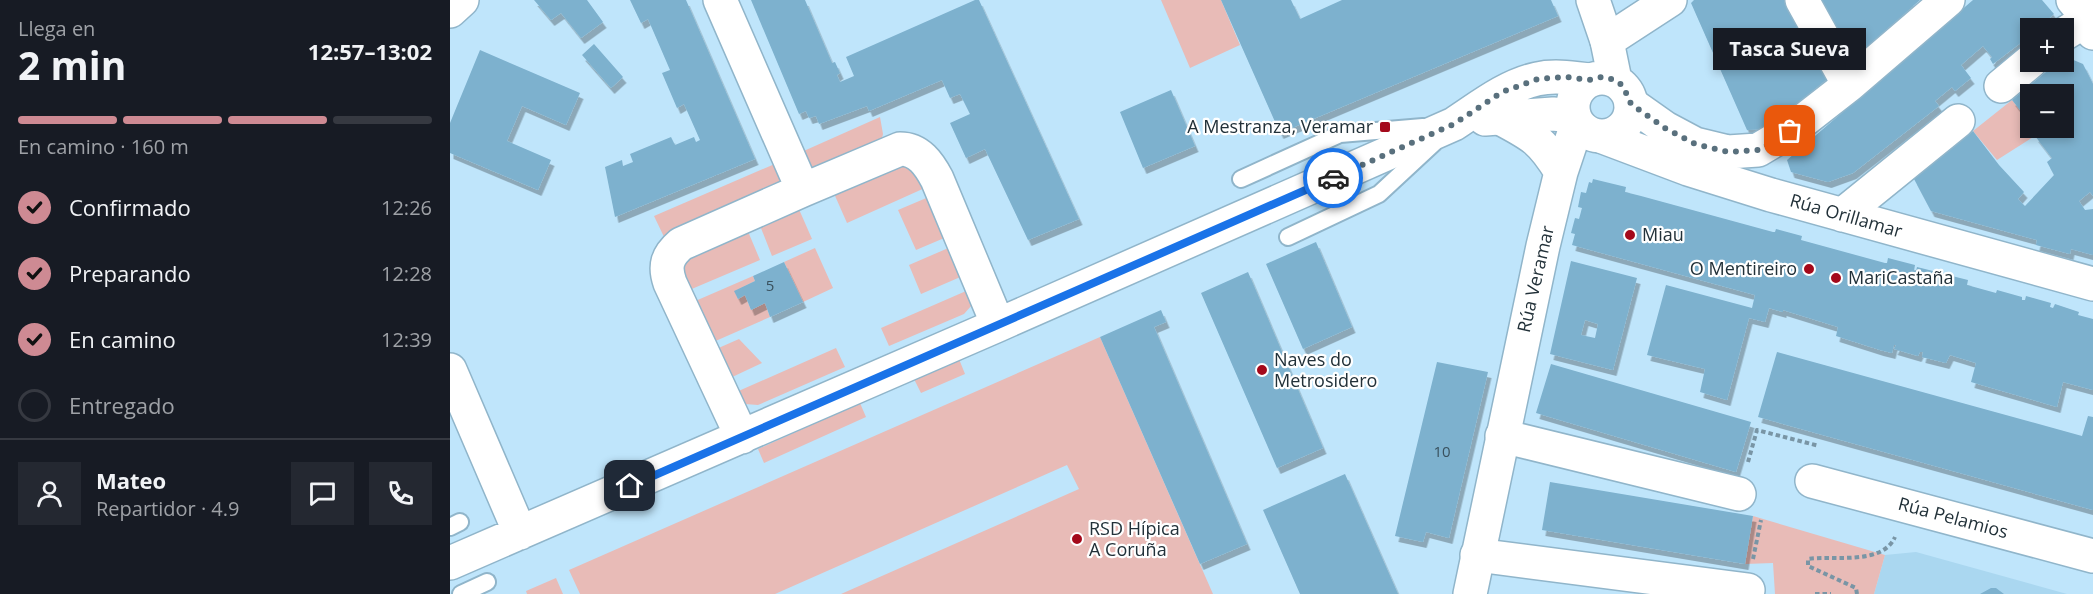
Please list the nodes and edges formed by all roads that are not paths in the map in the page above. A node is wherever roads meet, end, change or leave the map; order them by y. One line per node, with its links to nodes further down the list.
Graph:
1 (462, 0): 7 (street)
2 (720, 0): 19 (street)
3 (1593, 0): 8 (street)
4 (1670, 0): 8 (street)
5 (1802, 0): 10 (street)
6 (1948, 0): 10 (street)
7 (450, 10)
8 (1607, 41): 12 (street)
9 (2020, 70): 11 (street)
10 (1849, 85): 12 (street)
11 (2001, 86)
12 (1612, 88): 15 (street); 16 (street); 16 (street)
13 (1498, 117): 15 (street, Rúa Orillamar); 16 (street, Rúa Orillamar); 17 (street)
14 (1958, 121): 20 (street)
15 (1454, 124): 18 (lane); 21 (lane); 23 (street)
16 (1585, 126): 17 (street, Rúa Veramar); 20 (street, Rúa Orillamar)
17 (1561, 172): 25 (street, Rúa Veramar)
18 (1241, 179)
19 (803, 189): 23 (street); 26 (street)
20 (1842, 215): 22 (street, Rúa Orillamar)
21 (1288, 237)
22 (2093, 284)
23 (998, 325): 26 (street)
24 (450, 370): 29 (street)
25 (1502, 436): 28 (street); 30 (street, Rúa Veramar)
26 (742, 437): 29 (street)
27 (1812, 481): 31 (street, Rúa Pelamios)
28 (1739, 494)
29 (520, 533): 32 (street)
30 (1477, 555): 34 (street); 36 (street, Rúa Veramar)
31 (2093, 556)
32 (450, 563)
33 (487, 582): 35 (lane)
34 (1748, 590)
35 (461, 594)
36 (1470, 594)

